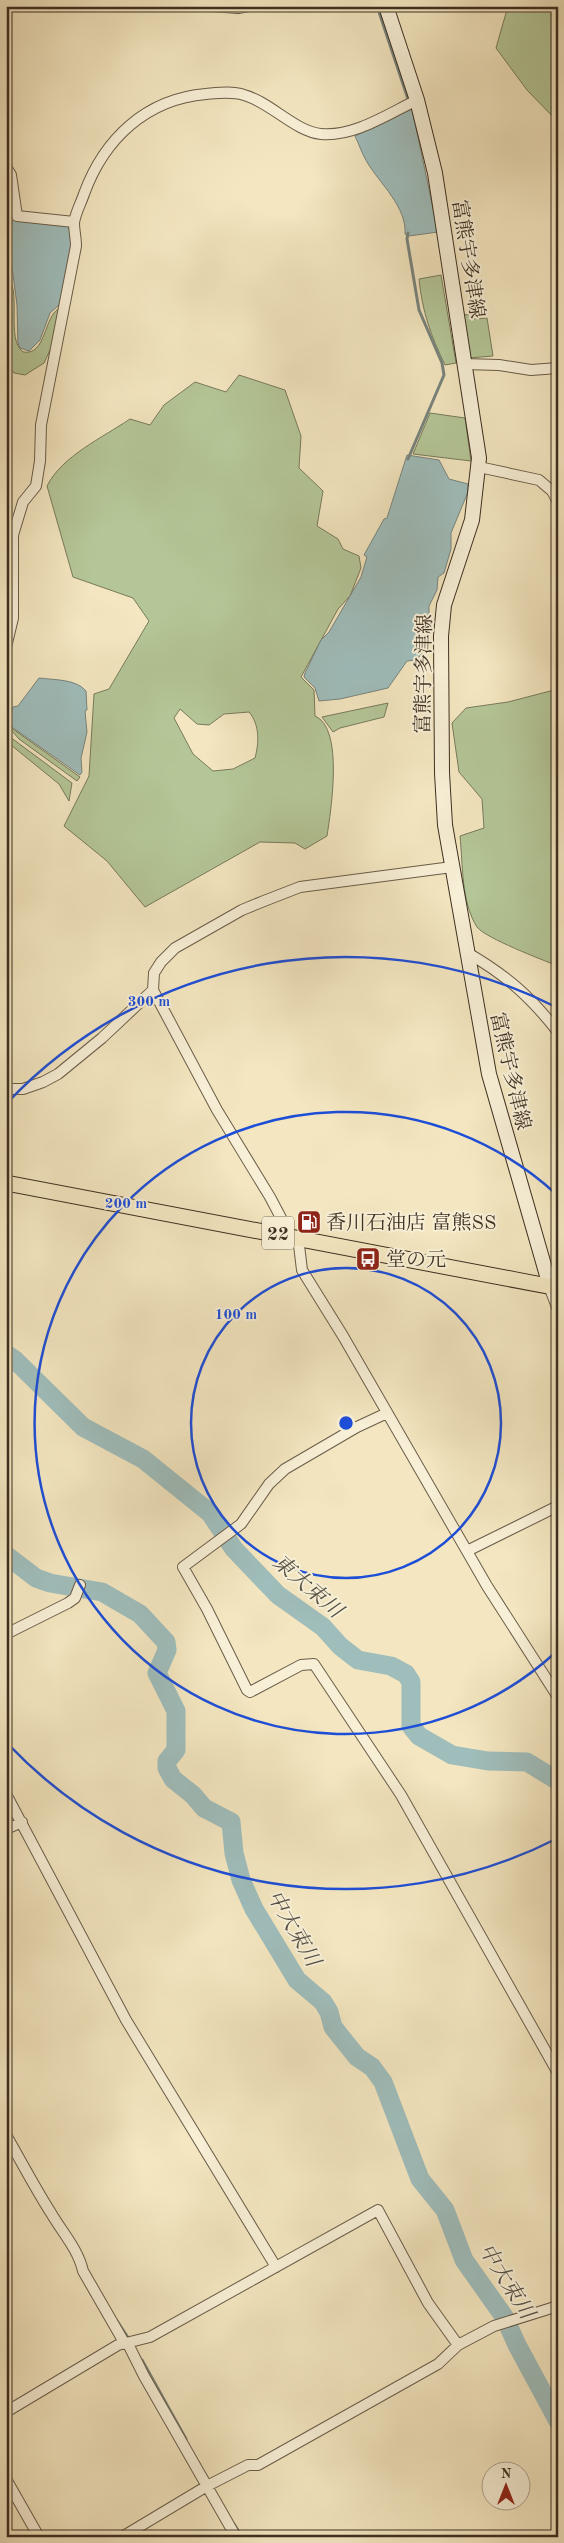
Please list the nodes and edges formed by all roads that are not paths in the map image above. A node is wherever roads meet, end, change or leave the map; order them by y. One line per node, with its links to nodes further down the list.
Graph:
1 (212, 6): 2 (street)
2 (248, 6)
3 (386, 6): 4 (main road, 富熊宇多津線)
4 (412, 102): 6 (street); 7 (main road, 富熊宇多津線)
5 (6, 167): 6 (street)
6 (74, 222): 11 (street)
7 (464, 364): 8 (street); 9 (main road, 富熊宇多津線)
8 (558, 368)
9 (479, 467): 10 (street); 12 (main road, 富熊宇多津線)
10 (558, 502)
11 (6, 647)
12 (452, 867): 13 (main road, 富熊宇多津線); 14 (street)
13 (466, 952): 15 (street); 19 (main road, 富熊宇多津線)
14 (153, 990): 16 (street); 18 (street)
15 (558, 1032)
16 (6, 1089)
17 (6, 1183): 18 (main road, 22)
18 (294, 1236): 19 (main road, 22); 21 (street)
19 (554, 1287): 20 (street)
20 (558, 1307)
21 (387, 1413): 23 (street); 30 (street)
22 (558, 1506): 23 (street)
23 (467, 1551): 26 (street)
24 (79, 1588): 25 (street)
25 (6, 1634)
26 (558, 1697)
27 (6, 1794): 28 (street)
28 (22, 1822): 29 (street); 32 (street)
29 (6, 1829)
30 (558, 2072)
31 (6, 2135): 34 (street)
32 (276, 2267): 34 (street); 35 (street)
33 (558, 2306): 35 (street)
34 (127, 2344): 36 (street); 38 (street)
35 (458, 2345): 38 (street)
36 (6, 2412)
37 (6, 2479): 39 (street)
38 (210, 2485): 40 (street); 41 (street)
39 (39, 2537)
40 (122, 2537)
41 (236, 2537)

